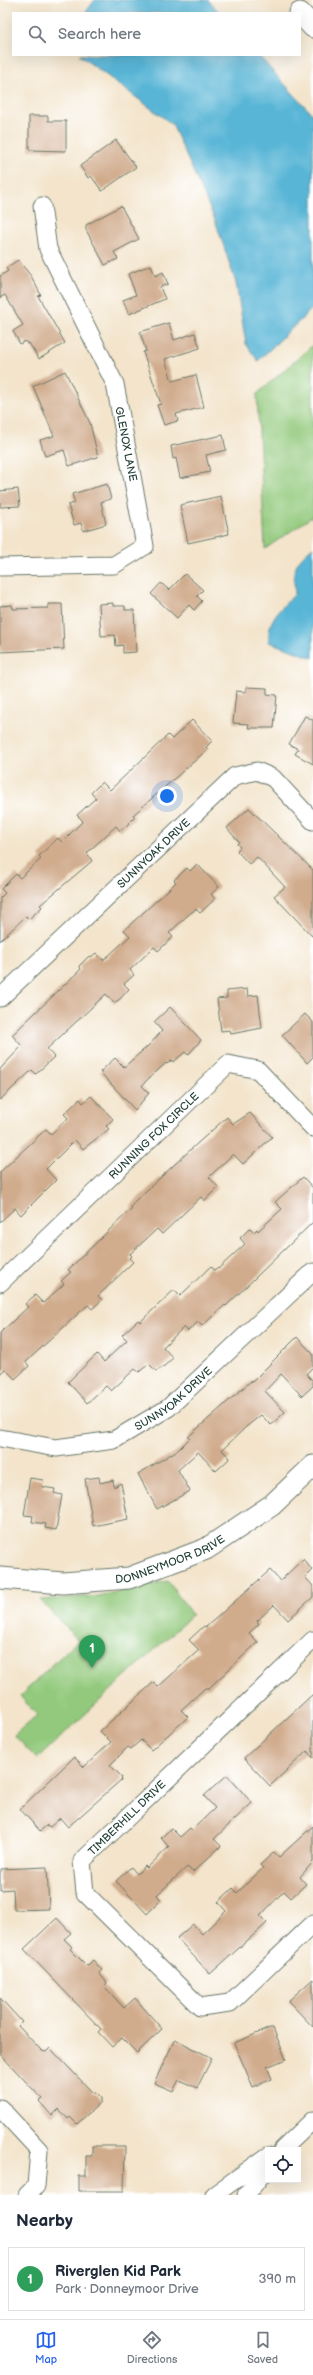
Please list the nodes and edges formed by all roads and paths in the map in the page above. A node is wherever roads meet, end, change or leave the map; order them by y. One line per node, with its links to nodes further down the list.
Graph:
1 (287, 0): 2 (street)
2 (299, 12)
3 (301, 14): 4 (street)
4 (313, 27)
5 (42, 206): 6 (street, GLENOX LANE)
6 (0, 568)
7 (313, 821): 8 (street, SUNNYOAK DRIVE)
8 (0, 998)
9 (313, 1128): 11 (street, RUNNING FOX CIRCLE)
10 (313, 1272): 12 (street, SUNNYOAK DRIVE)
11 (0, 1283)
12 (0, 1438)
13 (313, 1466): 14 (street, DONNEYMOOR DRIVE)
14 (0, 1578)
15 (313, 1640): 16 (street, TIMBERHILL DRIVE)
16 (313, 1924)
17 (0, 2108): 22 (street)
18 (313, 2120): 19 (street)
19 (284, 2147)
20 (265, 2158): 23 (street)
21 (265, 2170): 24 (street)
22 (27, 2195)
23 (214, 2195)
24 (246, 2195)

